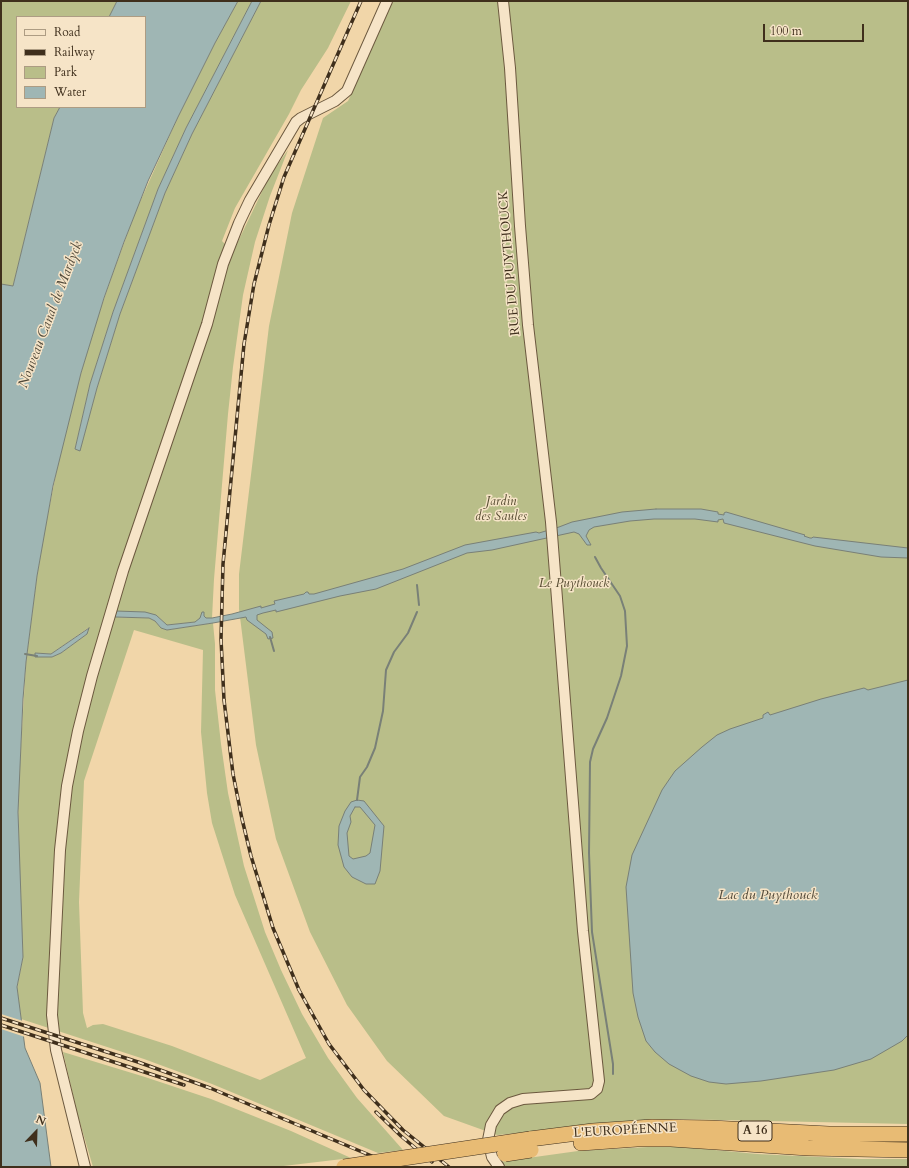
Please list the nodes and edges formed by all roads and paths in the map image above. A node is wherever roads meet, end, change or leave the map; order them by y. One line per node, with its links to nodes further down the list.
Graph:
1 (387, 1): 6 (street)
2 (503, 1): 9 (street, RUE DU PUYTHOUCK)
3 (908, 1134): 4 (highway, L'EUROPÉENNE / A 16)
4 (531, 1144): 5 (highway, L'EUROPÉENNE / A 16); 7 (highway, L'EUROPÉENNE / A 16, bridge); 8 (highway, L'EUROPÉENNE / A 16, bridge)
5 (908, 1150)
6 (84, 1167)
7 (344, 1167)
8 (413, 1167)
9 (499, 1167)

